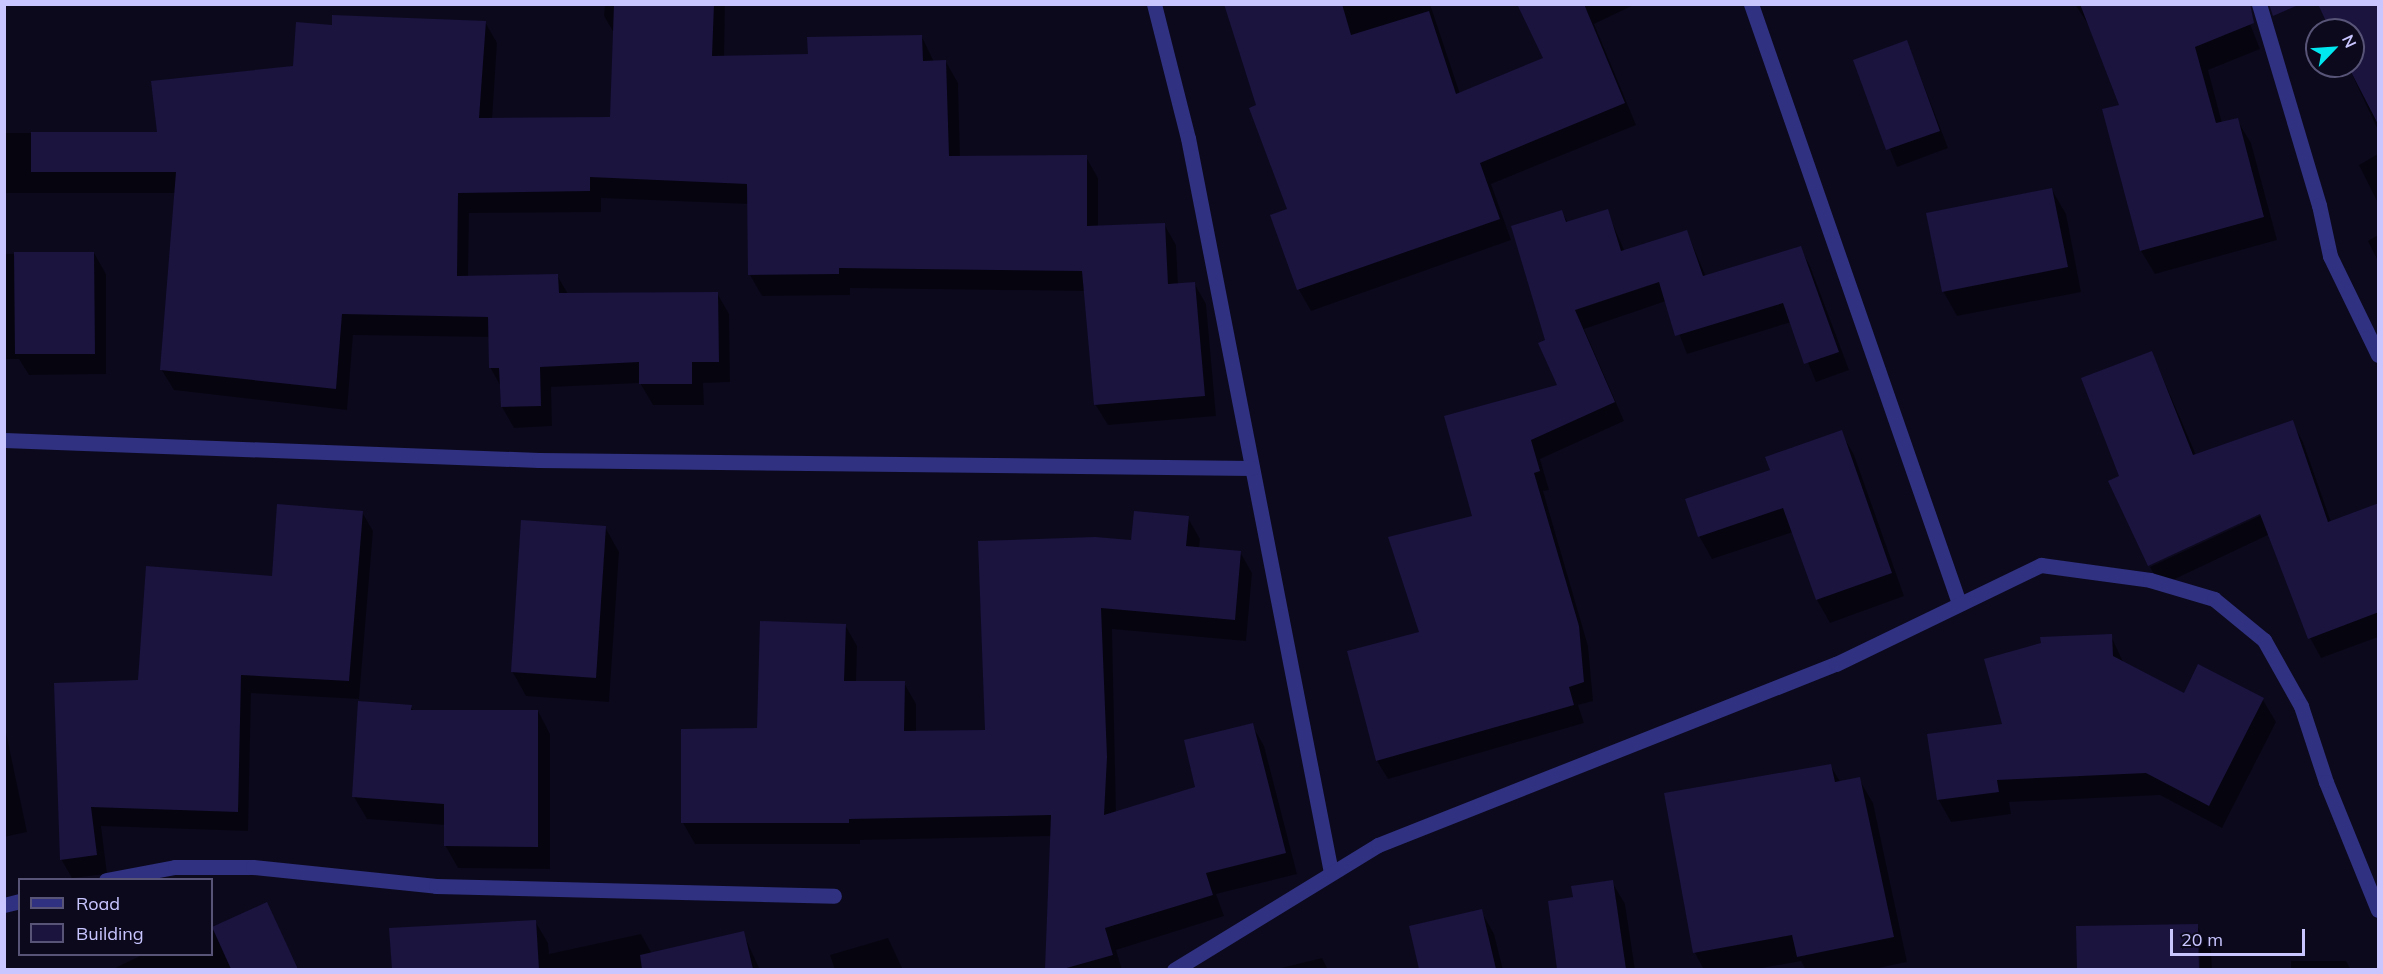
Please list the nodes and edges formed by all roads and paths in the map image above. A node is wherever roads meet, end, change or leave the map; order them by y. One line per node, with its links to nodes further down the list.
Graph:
1 (1154, 4): 6 (street)
2 (1751, 4): 7 (street)
3 (2259, 4): 4 (street)
4 (2379, 355)
5 (4, 440): 6 (street)
6 (1252, 468): 8 (street)
7 (1959, 603): 8 (street); 11 (street)
8 (1331, 872): 12 (street)
9 (112, 878): 10 (street)
10 (834, 896)
11 (2379, 910)
12 (1174, 969)

